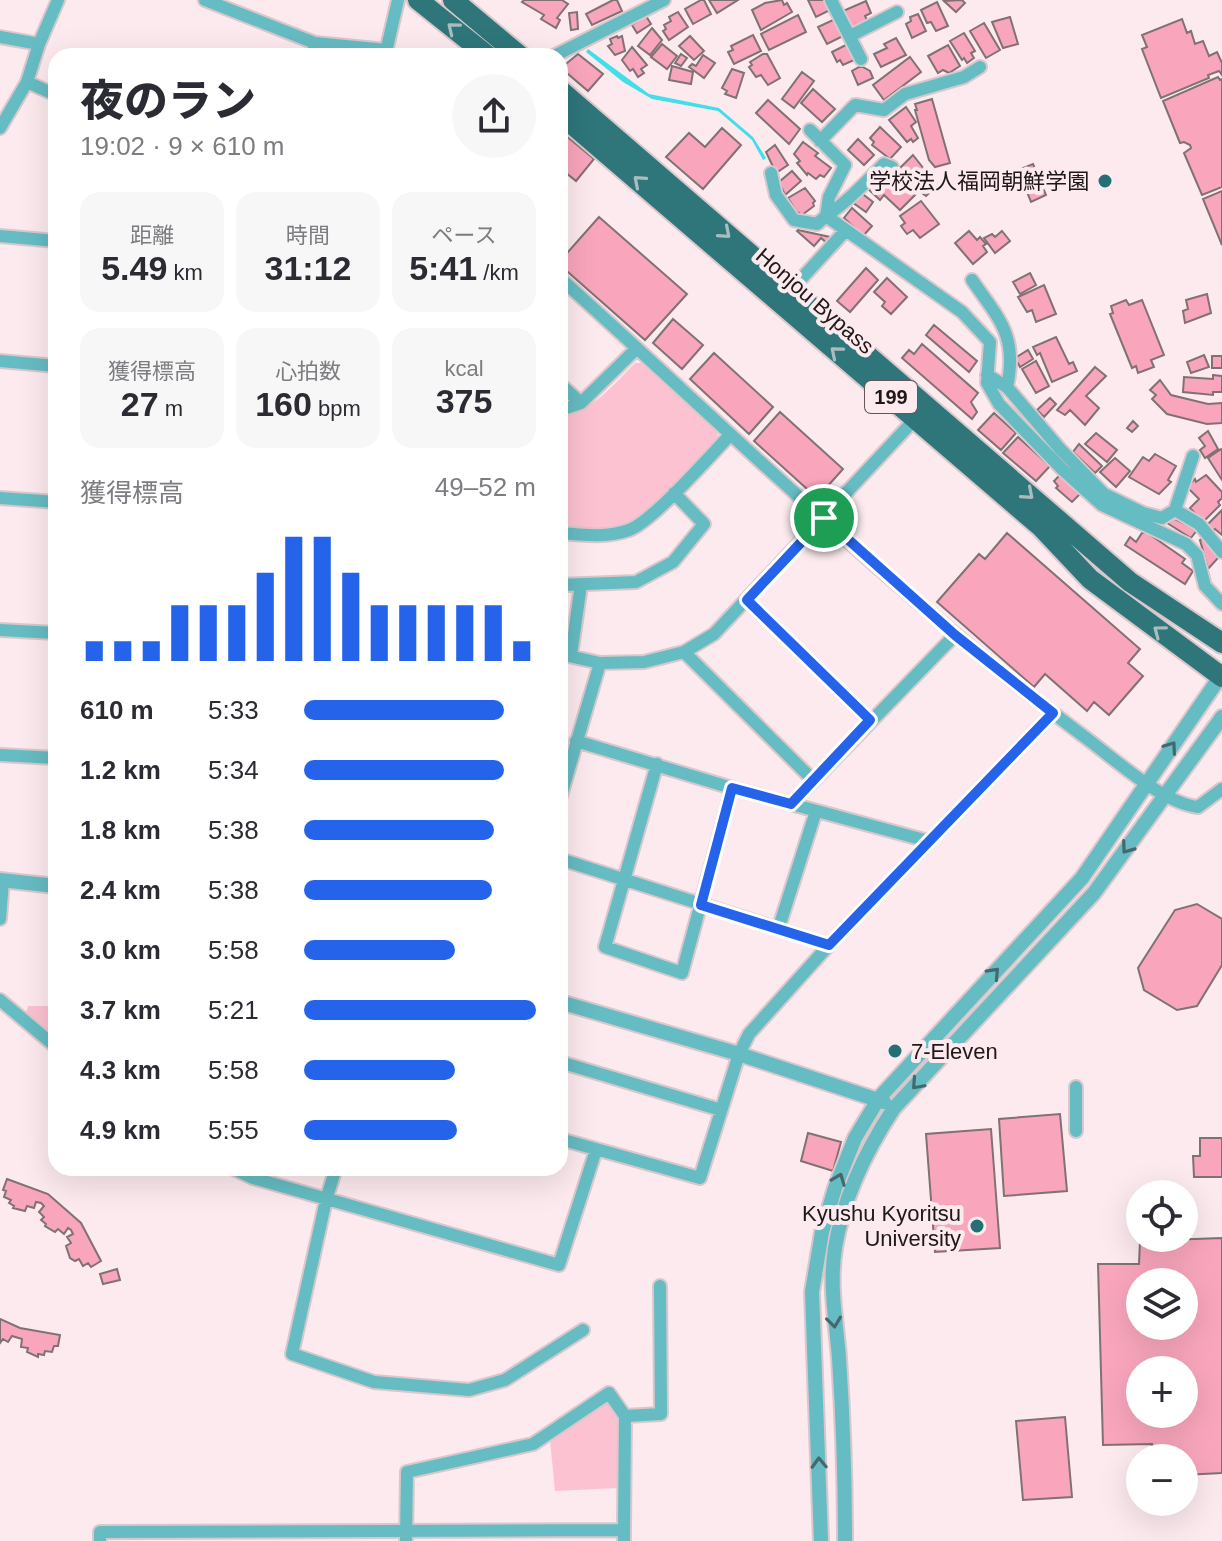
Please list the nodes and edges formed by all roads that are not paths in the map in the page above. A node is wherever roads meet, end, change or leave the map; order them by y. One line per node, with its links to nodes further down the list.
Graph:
1 (58, 0): 11 (street)
2 (205, 0): 12 (street)
3 (398, 0): 13 (street)
4 (418, 0): 14 (highway, one-way to 4)
5 (453, 0): 15 (highway)
6 (664, 0): 16 (street)
7 (831, 0): 9 (street)
8 (897, 12): 9 (street)
9 (850, 36): 17 (street)
10 (0, 37): 11 (street)
11 (39, 44): 19 (street)
12 (310, 48)
13 (387, 48)
14 (478, 48)
15 (510, 48)
16 (568, 49)
17 (861, 59)
18 (980, 67): 25 (street)
19 (27, 82): 20 (street); 23 (street)
20 (48, 91)
21 (568, 97): 34 (highway, Honjou Bypass / 199, one-way to 34)
22 (568, 121): 43 (highway, Honjou Bypass / 199, one-way to 22)
23 (0, 128)
24 (810, 130): 25 (street)
25 (820, 141): 28 (street)
26 (892, 167): 28 (street)
27 (771, 173): 28 (street)
28 (826, 216): 29 (street)
29 (846, 230): 34 (street); 38 (street)
30 (0, 236): 31 (street)
31 (48, 240)
32 (972, 280): 39 (street)
33 (568, 285): 35 (street)
34 (791, 290): 60 (highway, Honjou Bypass / 199, one-way to 60)
35 (637, 348): 41 (street); 44 (street)
36 (0, 361): 37 (street)
37 (48, 365)
38 (987, 375): 39 (street); 56 (street)
39 (1007, 387): 49 (street)
40 (568, 391): 41 (street)
41 (581, 403): 42 (street)
42 (568, 407)
43 (916, 418): 50 (street); 65 (highway, Honjou Bypass / 199, one-way to 43)
44 (730, 435): 46 (street); 50 (street)
45 (1193, 456): 49 (street)
46 (674, 493): 51 (street); 54 (street)
47 (0, 498): 48 (street)
48 (48, 501)
49 (1175, 510): 52 (street)
50 (824, 518): 55 (street); 59 (street)
51 (568, 534)
52 (1222, 552)
53 (568, 585): 54 (street)
54 (581, 585): 61 (street)
55 (747, 600): 62 (street); 68 (street)
56 (1222, 604)
57 (0, 630): 58 (street)
58 (48, 633)
59 (955, 635): 66 (street); 68 (street)
60 (1222, 643)
61 (568, 646)
62 (684, 652): 64 (street); 74 (street)
63 (568, 655): 64 (street)
64 (600, 663): 69 (street)
65 (1221, 676): 75 (street, one-way to 65)
66 (1053, 713): 75 (street); 81 (street)
67 (1222, 717): 78 (street)
68 (870, 720): 74 (street)
69 (576, 741): 72 (street); 73 (street)
70 (0, 755): 71 (street)
71 (48, 758)
72 (657, 764): 76 (street); 84 (street)
73 (568, 770)
74 (813, 780): 79 (street)
75 (1146, 782): 78 (street); 96 (street, one-way to 75)
76 (732, 788): 79 (street); 86 (street)
77 (1222, 789): 78 (street)
78 (1166, 794): 97 (street, one-way to 97)
79 (791, 804): 80 (street)
80 (816, 811): 81 (street); 88 (street)
81 (928, 841): 89 (street)
82 (568, 862): 84 (street)
83 (2, 880): 85 (street); 87 (street)
84 (624, 881): 86 (street); 86 (street)
85 (48, 885)
86 (701, 905): 88 (street)
87 (0, 919)
88 (779, 927): 89 (street)
89 (829, 945): 93 (street)
90 (0, 1000): 92 (street)
91 (568, 1004): 93 (street)
92 (48, 1040)
93 (739, 1054): 96 (street); 98 (street)
94 (568, 1064): 98 (street)
95 (1076, 1087): 99 (street)
96 (879, 1098): 97 (street); 112 (street, one-way to 96)
97 (894, 1108): 113 (street, one-way to 113)
98 (721, 1110): 101 (street)
99 (1076, 1131)
100 (568, 1141): 101 (street)
101 (596, 1150): 104 (street)
102 (249, 1176): 104 (street)
103 (334, 1176): 104 (street)
104 (326, 1200): 106 (street)
105 (660, 1286): 107 (street)
106 (583, 1330)
107 (625, 1416): 108 (street); 109 (street)
108 (406, 1535): 109 (street); 110 (street)
109 (624, 1536)
110 (180, 1537): 111 (street)
111 (100, 1541)
112 (821, 1541)
113 (845, 1541)

